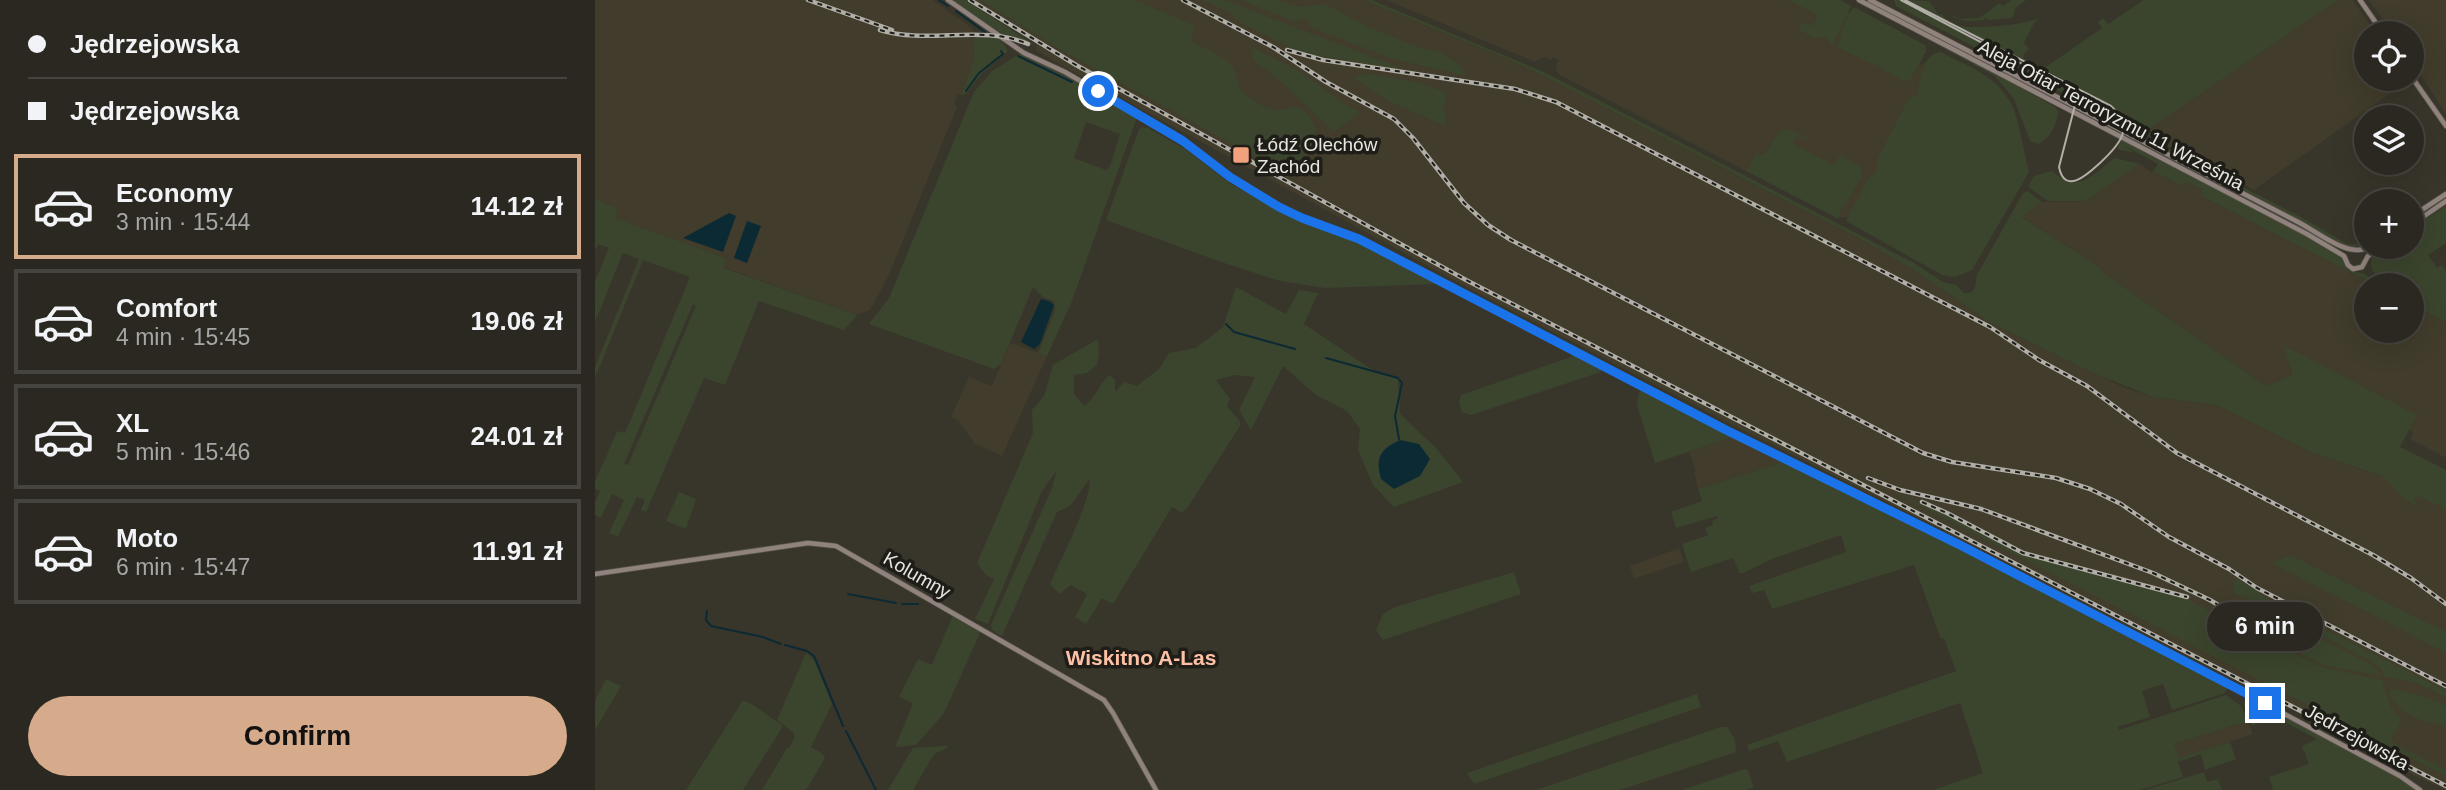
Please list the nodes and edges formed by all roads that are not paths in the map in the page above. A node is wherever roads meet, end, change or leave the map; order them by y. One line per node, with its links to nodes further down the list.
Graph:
1 (947, 0): 17 (street, Jędrzejowska)
2 (1859, 0): 14 (street, Aleja Ofiar Terroryzmu 11 Września)
3 (1870, 0): 12 (street, Aleja Ofiar Terroryzmu 11 Września)
4 (2360, 0): 5 (street)
5 (2375, 21)
6 (2422, 91): 7 (street)
7 (2446, 126)
8 (2446, 194): 10 (street)
9 (2446, 201): 11 (street)
10 (2424, 209)
11 (2424, 216)
12 (2351, 251): 14 (street)
13 (2366, 259): 14 (street)
14 (2347, 260)
15 (595, 575): 16 (street, Kolumny)
16 (1156, 790)
17 (2420, 790)

